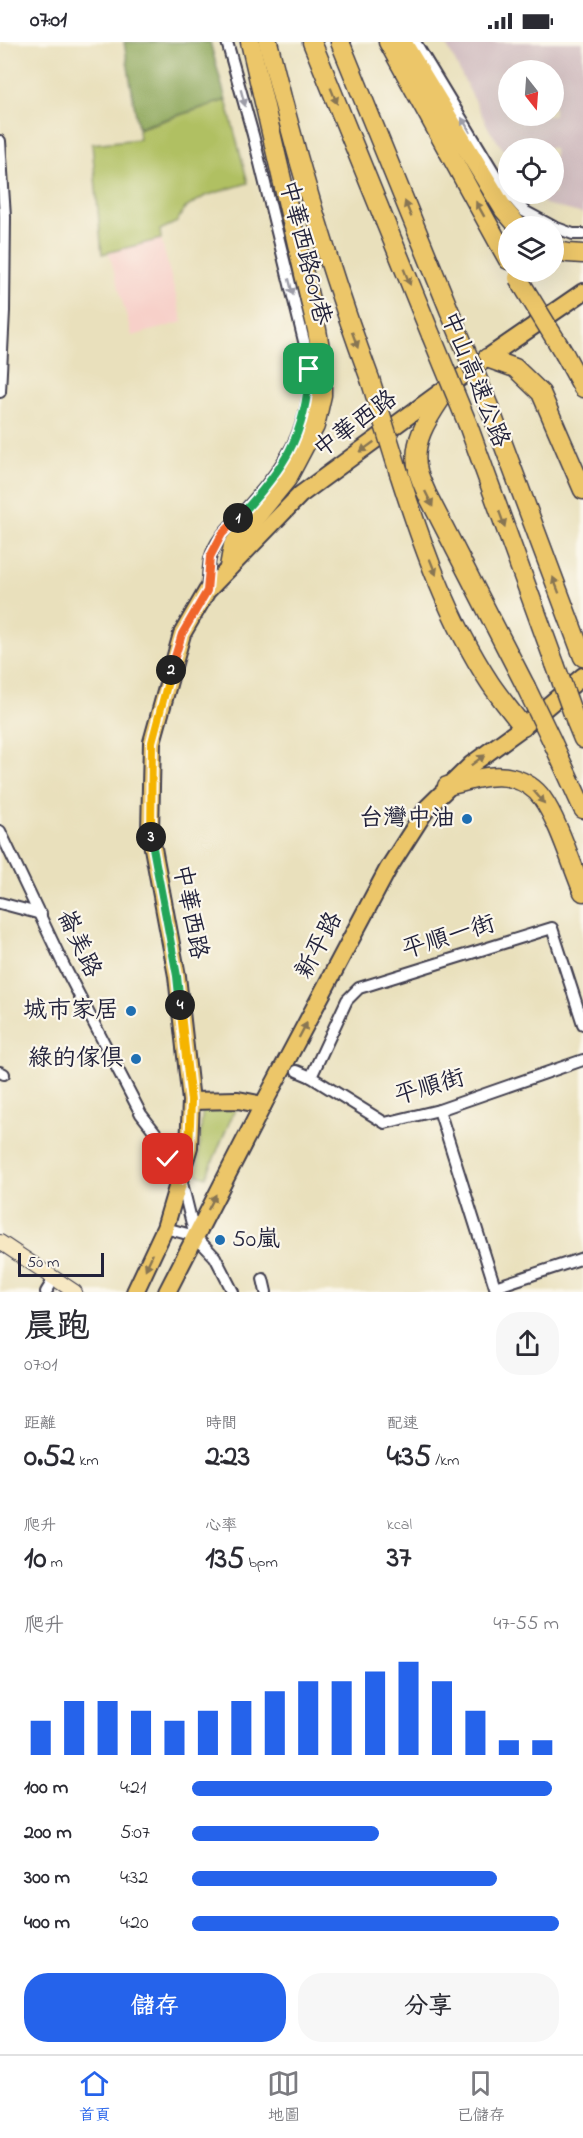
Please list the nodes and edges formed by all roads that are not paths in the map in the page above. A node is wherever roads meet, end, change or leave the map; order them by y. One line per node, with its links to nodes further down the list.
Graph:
1 (227, 42): 28 (street, 中華西路601巷, one-way to 28)
2 (250, 42): 27 (highway)
3 (268, 42): 31 (highway, one-way to 31, bridge)
4 (312, 42): 32 (highway, 中山高速公路, one-way to 32, bridge)
5 (340, 42): 29 (highway, 中山高速公路, one-way to 5, bridge)
6 (388, 42): 16 (highway, one-way to 6)
7 (402, 42): 12 (highway)
8 (415, 42): 10 (street, one-way to 8)
9 (0, 141): 21 (street)
10 (498, 179)
11 (518, 204): 13 (street)
12 (509, 216)
13 (533, 216)
14 (564, 231): 15 (street)
15 (583, 234)
16 (498, 242)
17 (564, 252): 18 (highway)
18 (583, 254)
19 (521, 282): 24 (highway, bridge)
20 (583, 292): 22 (main road, 中華西路)
21 (2, 310): 25 (street)
22 (487, 357): 23 (main road, 中華西路); 26 (highway)
23 (448, 388): 27 (main road, 中華西路, one-way to 27); 34 (highway, one-way to 34, bridge)
24 (583, 388)
25 (0, 392)
26 (583, 490)
27 (229, 567): 28 (main road, 中華西路)
28 (207, 591): 43 (main road, 中華西路)
29 (583, 657)
30 (583, 676): 31 (main road, 新平路)
31 (523, 727): 33 (main road, 新平路, one-way to 31)
32 (583, 739)
33 (447, 786): 36 (highway, one-way to 36); 44 (main road, 新平路, one-way to 33)
34 (583, 809)
35 (0, 831): 38 (street, 崙美路)
36 (583, 892)
37 (0, 903): 38 (street)
38 (41, 914): 46 (street, 崙美路)
39 (583, 1024): 42 (street, 平順一街)
40 (583, 1059): 45 (street, 平順街)
41 (297, 1071): 42 (street, 平順街)
42 (311, 1077): 45 (street, 平順街)
43 (191, 1101): 44 (main road); 46 (main road, 中華西路)
44 (263, 1105): 48 (main road, 新平路, one-way to 44)
45 (439, 1110): 50 (street)
46 (181, 1179): 47 (main road, 中華西路); 48 (street, 崙美路)
47 (165, 1228): 48 (street); 55 (main road, 中華西路, one-way to 55)
48 (195, 1236): 56 (main road, 新平路); 57 (street)
49 (0, 1242): 51 (street)
50 (583, 1258)
51 (54, 1279): 53 (street); 54 (street)
52 (263, 1280): 58 (street)
53 (46, 1292)
54 (75, 1292)
55 (135, 1292)
56 (167, 1292)
57 (233, 1292)
58 (266, 1292)

